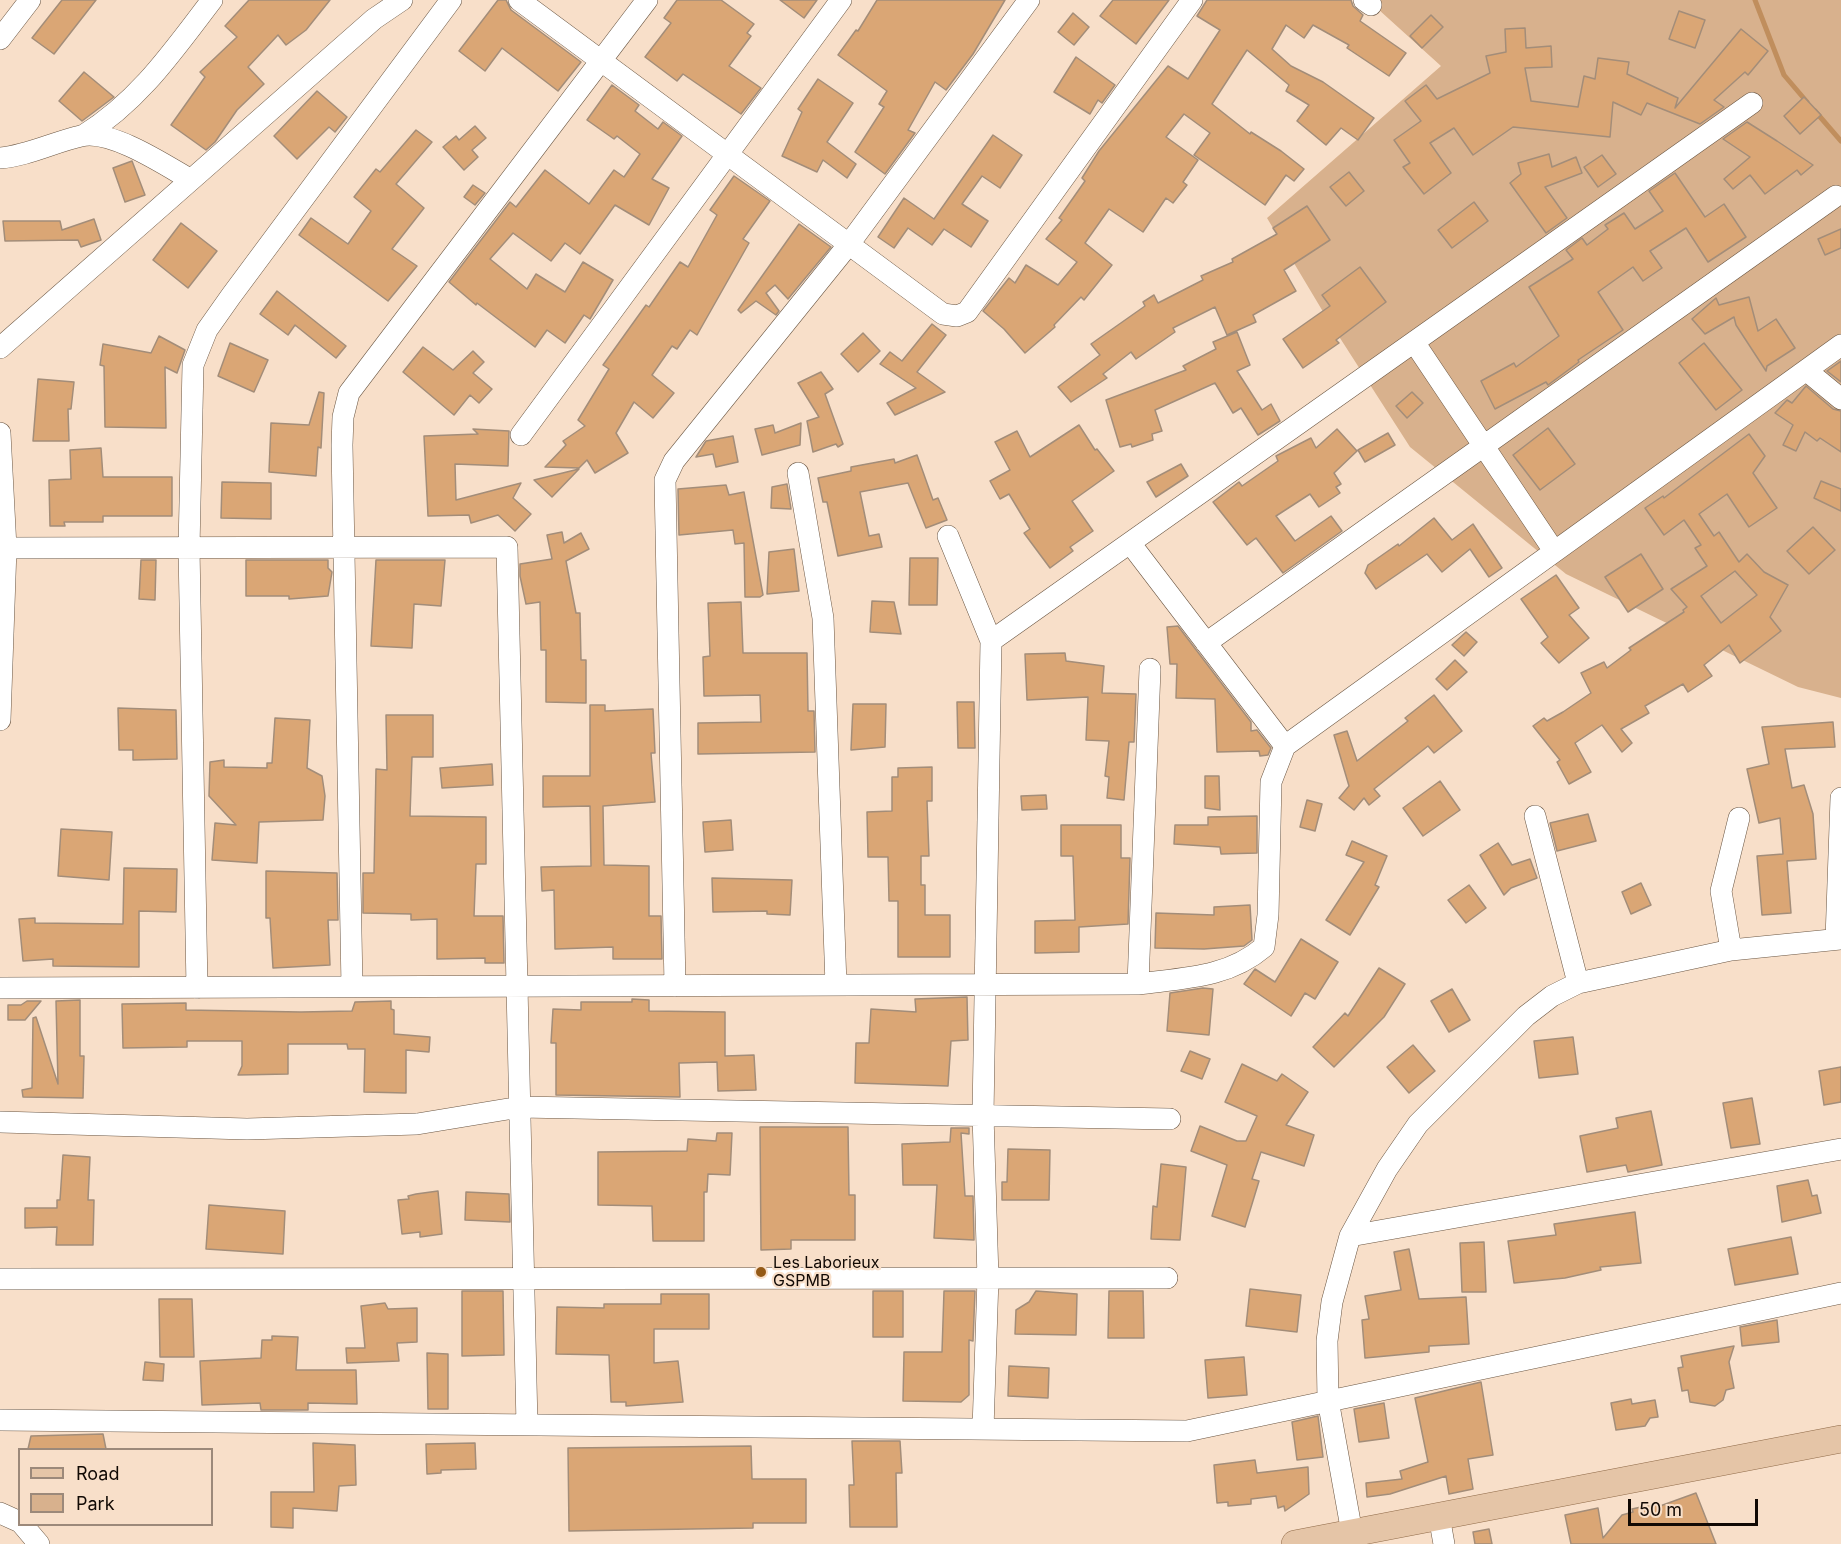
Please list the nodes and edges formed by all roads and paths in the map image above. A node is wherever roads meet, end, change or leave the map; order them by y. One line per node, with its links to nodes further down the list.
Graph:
1 (30, 0): 10 (street)
2 (212, 0): 13 (street)
3 (402, 0): 16 (street)
4 (451, 0): 32 (street)
5 (519, 0): 11 (street)
6 (648, 0): 11 (street)
7 (841, 0): 14 (street)
8 (1029, 0): 18 (street)
9 (1192, 0): 18 (street)
10 (0, 39)
11 (603, 62): 14 (street); 30 (street)
12 (1752, 103): 19 (street)
13 (84, 135): 15 (street); 16 (street)
14 (728, 154): 18 (street); 25 (street)
15 (0, 158)
16 (191, 180): 21 (street)
17 (1836, 196): 26 (street)
18 (849, 244): 49 (street)
19 (1414, 342): 26 (street); 29 (street)
20 (1841, 345): 22 (street)
21 (0, 348)
22 (1807, 371): 23 (street); 33 (street)
23 (1841, 399)
24 (0, 433): 31 (street)
25 (521, 435)
26 (1484, 446): 33 (street); 35 (street)
27 (798, 473): 46 (street)
28 (948, 536): 34 (street)
29 (1130, 543): 34 (street); 35 (street)
30 (344, 547): 32 (street); 48 (street); 50 (street)
31 (3, 548): 32 (street); 37 (street)
32 (189, 548): 52 (street)
33 (1554, 551): 38 (street)
34 (991, 641): 47 (street)
35 (1206, 643): 38 (street)
36 (1150, 669): 45 (street)
37 (0, 720)
38 (1285, 746): 45 (street)
39 (1841, 798): 42 (street)
40 (1535, 816): 44 (street)
41 (1738, 818): 43 (street)
42 (1839, 939): 43 (street)
43 (1731, 950): 44 (street)
44 (1578, 983): 58 (street)
45 (1138, 984): 47 (street)
46 (836, 985): 47 (street); 49 (street)
47 (985, 985): 54 (street)
48 (517, 986): 49 (street); 50 (street); 53 (street)
49 (675, 986)
50 (352, 987): 52 (street)
51 (0, 988): 52 (street)
52 (197, 988)
53 (520, 1107): 54 (street); 56 (street); 59 (street)
54 (983, 1115): 55 (street); 60 (street)
55 (1170, 1119)
56 (0, 1122)
57 (1841, 1149): 58 (street)
58 (1350, 1236): 64 (street)
59 (524, 1278): 60 (street); 62 (street); 66 (street)
60 (988, 1278): 61 (street); 67 (street)
61 (1167, 1278)
62 (0, 1279)
63 (1841, 1293): 64 (street)
64 (1328, 1400): 67 (street); 73 (street)
65 (0, 1420): 66 (street)
66 (527, 1425): 67 (street)
67 (983, 1429)
68 (1841, 1439): 70 (main road)
69 (0, 1513): 71 (street)
70 (1439, 1516): 73 (main road); 76 (street)
71 (18, 1522)
72 (24, 1526): 74 (street)
73 (1352, 1533): 75 (main road)
74 (39, 1544)
75 (1295, 1544)
76 (1444, 1544)

